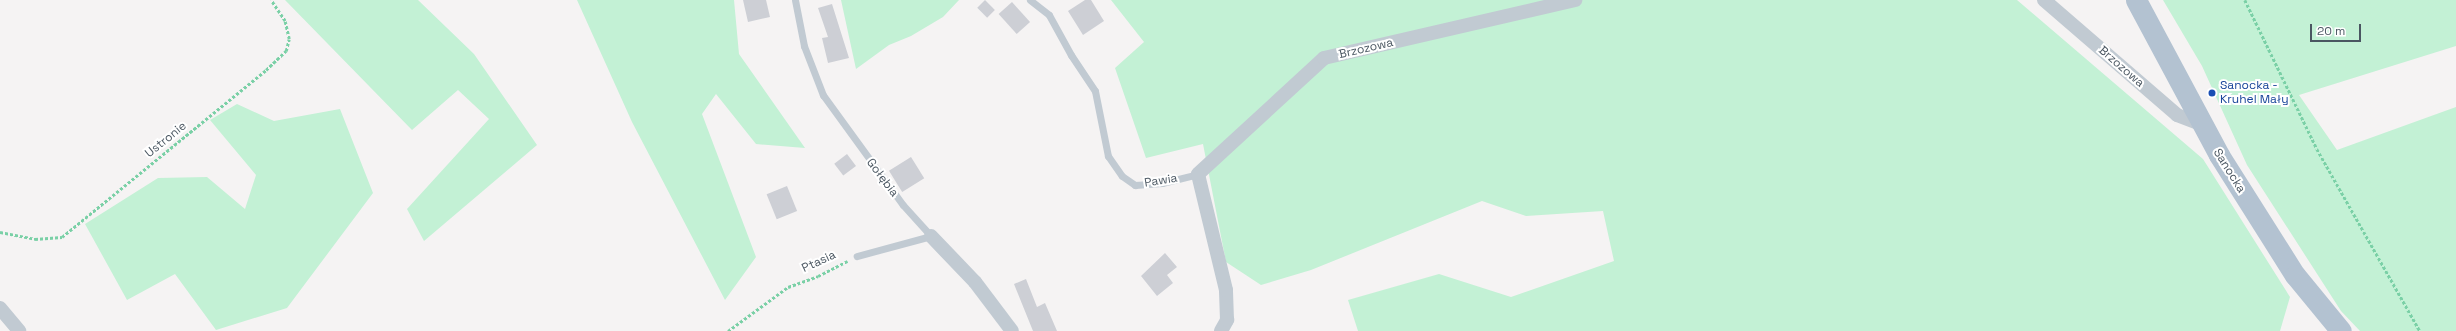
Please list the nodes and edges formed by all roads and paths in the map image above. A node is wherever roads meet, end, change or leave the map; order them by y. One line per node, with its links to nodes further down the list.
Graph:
1 (271, 0): 10 (path, Ustronie)
2 (794, 0): 11 (lane, Gołębia)
3 (1030, 0): 9 (lane, Pawia)
4 (1575, 0): 9 (street, Brzozowa)
5 (2044, 0): 8 (street, Brzozowa)
6 (2136, 0): 8 (main road, Sanocka)
7 (2245, 0): 19 (path)
8 (2203, 125): 18 (main road, Sanocka)
9 (1198, 174): 17 (street)
10 (0, 232)
11 (931, 236): 12 (lane); 16 (street, Gołębia)
12 (858, 256): 15 (path, Ptasia)
13 (0, 308): 14 (street)
14 (19, 331)
15 (728, 331)
16 (1012, 331)
17 (1221, 331)
18 (2341, 331)
19 (2420, 331)

